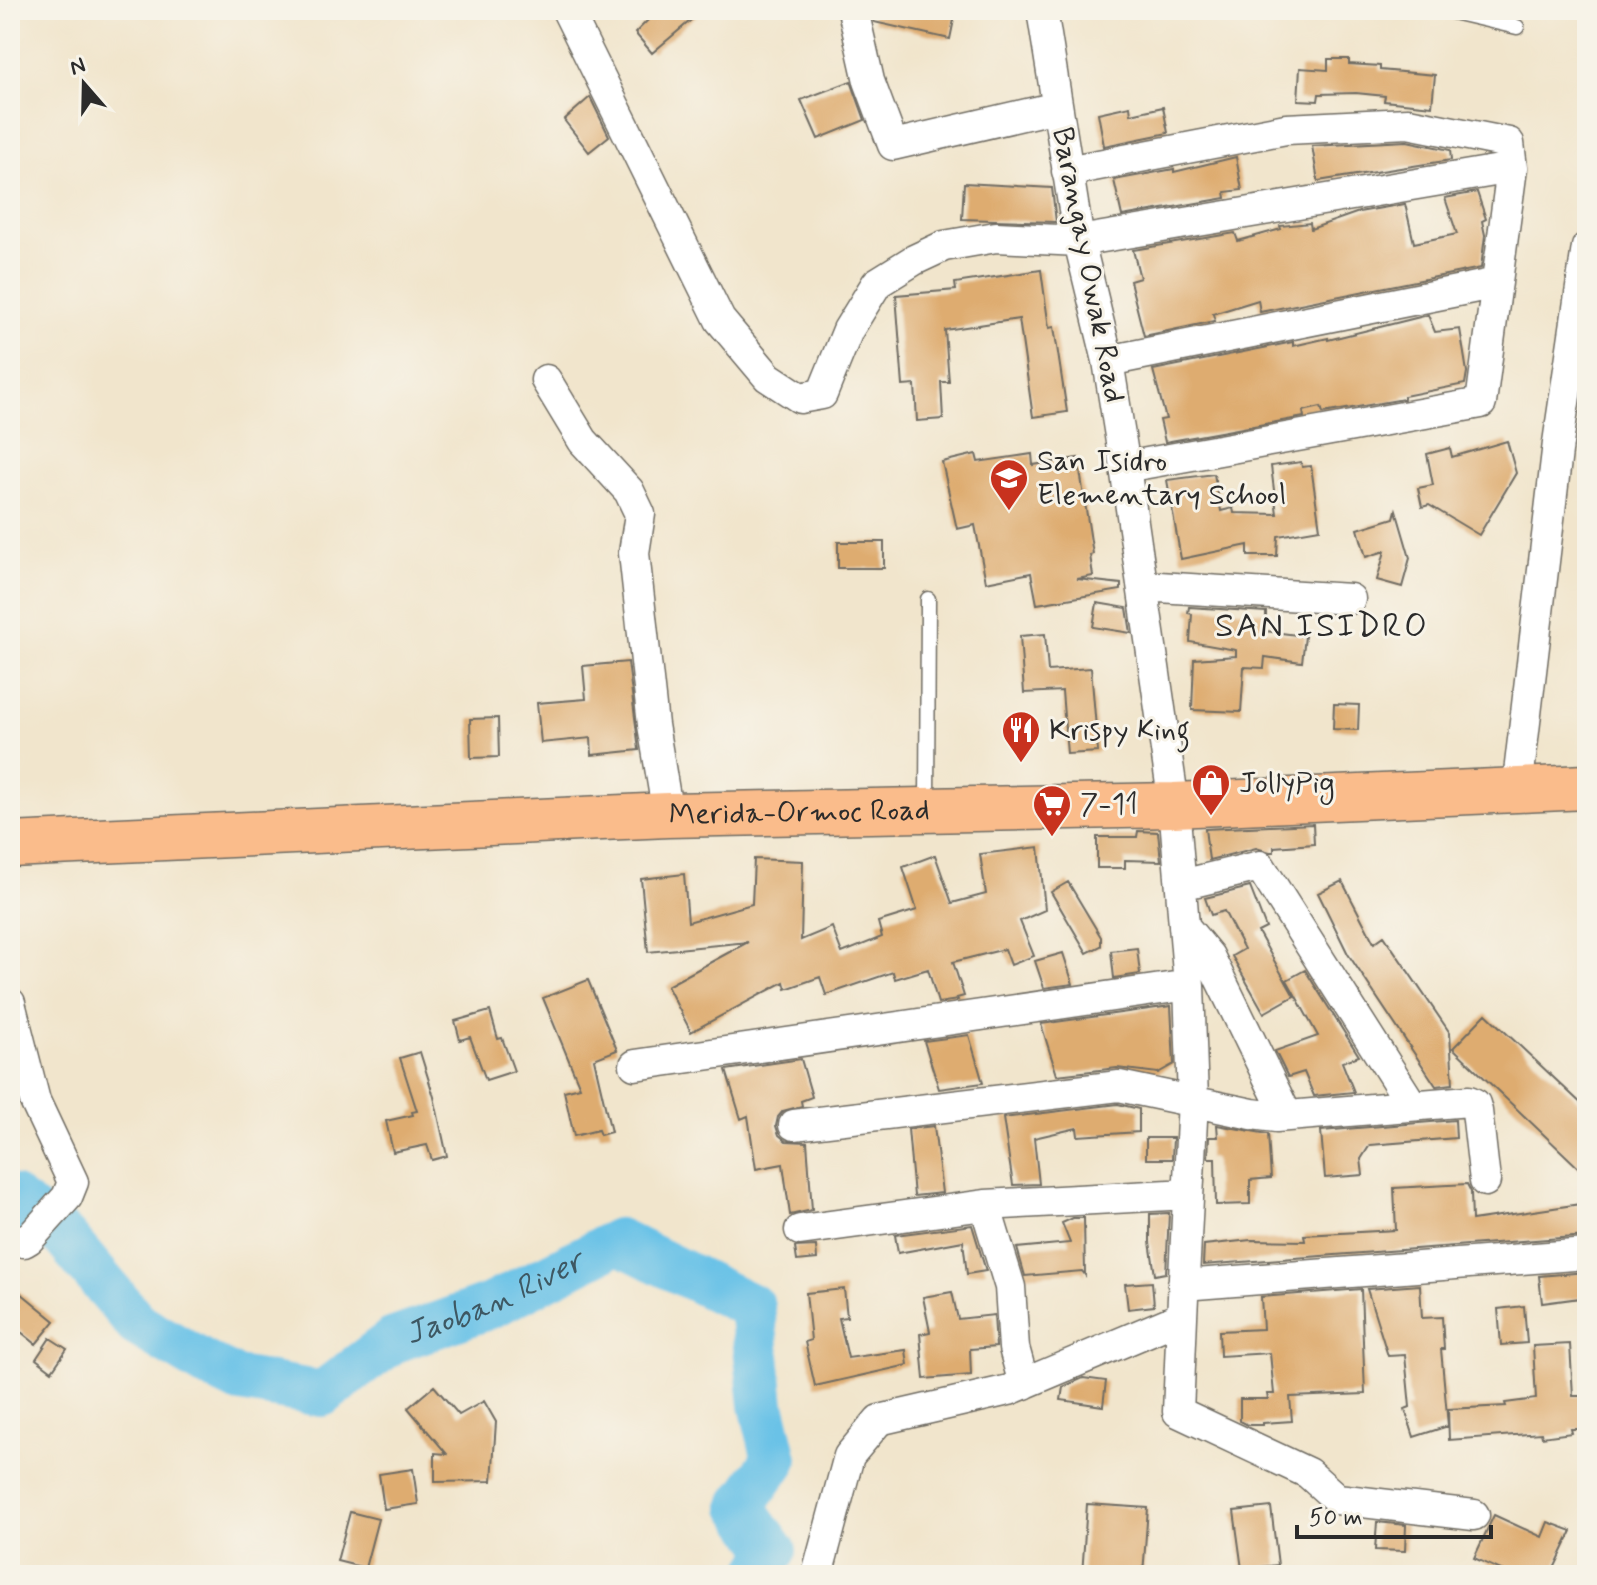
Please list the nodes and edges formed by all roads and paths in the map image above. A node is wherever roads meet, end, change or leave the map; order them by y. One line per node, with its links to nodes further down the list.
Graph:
1 (567, 10): 9 (street)
2 (853, 10): 6 (street)
3 (1042, 10): 6 (street, Barangay Owak Road)
4 (1444, 10): 5 (lane)
5 (1517, 27)
6 (1057, 107): 8 (street, Barangay Owak Road)
7 (1512, 168): 8 (street); 9 (street); 11 (street)
8 (1067, 171): 9 (street, Barangay Owak Road)
9 (1079, 241): 12 (street, Barangay Owak Road)
10 (1587, 247): 19 (street)
11 (1497, 283): 12 (street); 14 (street)
12 (1108, 361): 14 (street, Barangay Owak Road)
13 (546, 380): 22 (street)
14 (1125, 467): 15 (street, Barangay Owak Road)
15 (1143, 586): 17 (street); 20 (street, Barangay Owak Road)
16 (928, 599): 21 (lane)
17 (1350, 599)
18 (1587, 787): 19 (highway, Merida-Ormoc Road)
19 (1517, 790): 20 (highway, Merida-Ormoc Road)
20 (1174, 805): 21 (highway, Merida-Ormoc Road); 24 (street, Barangay Owak Road)
21 (927, 810): 22 (highway, Merida-Ormoc Road)
22 (668, 815): 23 (highway, Merida-Ormoc Road)
23 (11, 849)
24 (1181, 885): 25 (street, Barangay Owak Road); 30 (street)
25 (1184, 926): 26 (street, Barangay Owak Road); 31 (street)
26 (1189, 985): 28 (street); 29 (street, Barangay Owak Road)
27 (10, 1003): 37 (street)
28 (635, 1065)
29 (1193, 1100): 31 (street); 32 (street); 34 (street, Barangay Owak Road)
30 (1412, 1105): 31 (street); 33 (street)
31 (1287, 1116)
32 (794, 1125)
33 (1485, 1181)
34 (1188, 1194): 35 (street); 39 (street, Barangay Owak Road)
35 (985, 1205): 36 (street); 41 (street)
36 (800, 1230)
37 (21, 1235)
38 (1587, 1254): 39 (street)
39 (1183, 1285): 40 (street, Barangay Owak Road)
40 (1182, 1317): 41 (street); 42 (street, Barangay Owak Road)
41 (1024, 1384): 43 (street)
42 (1474, 1515)
43 (817, 1575)

